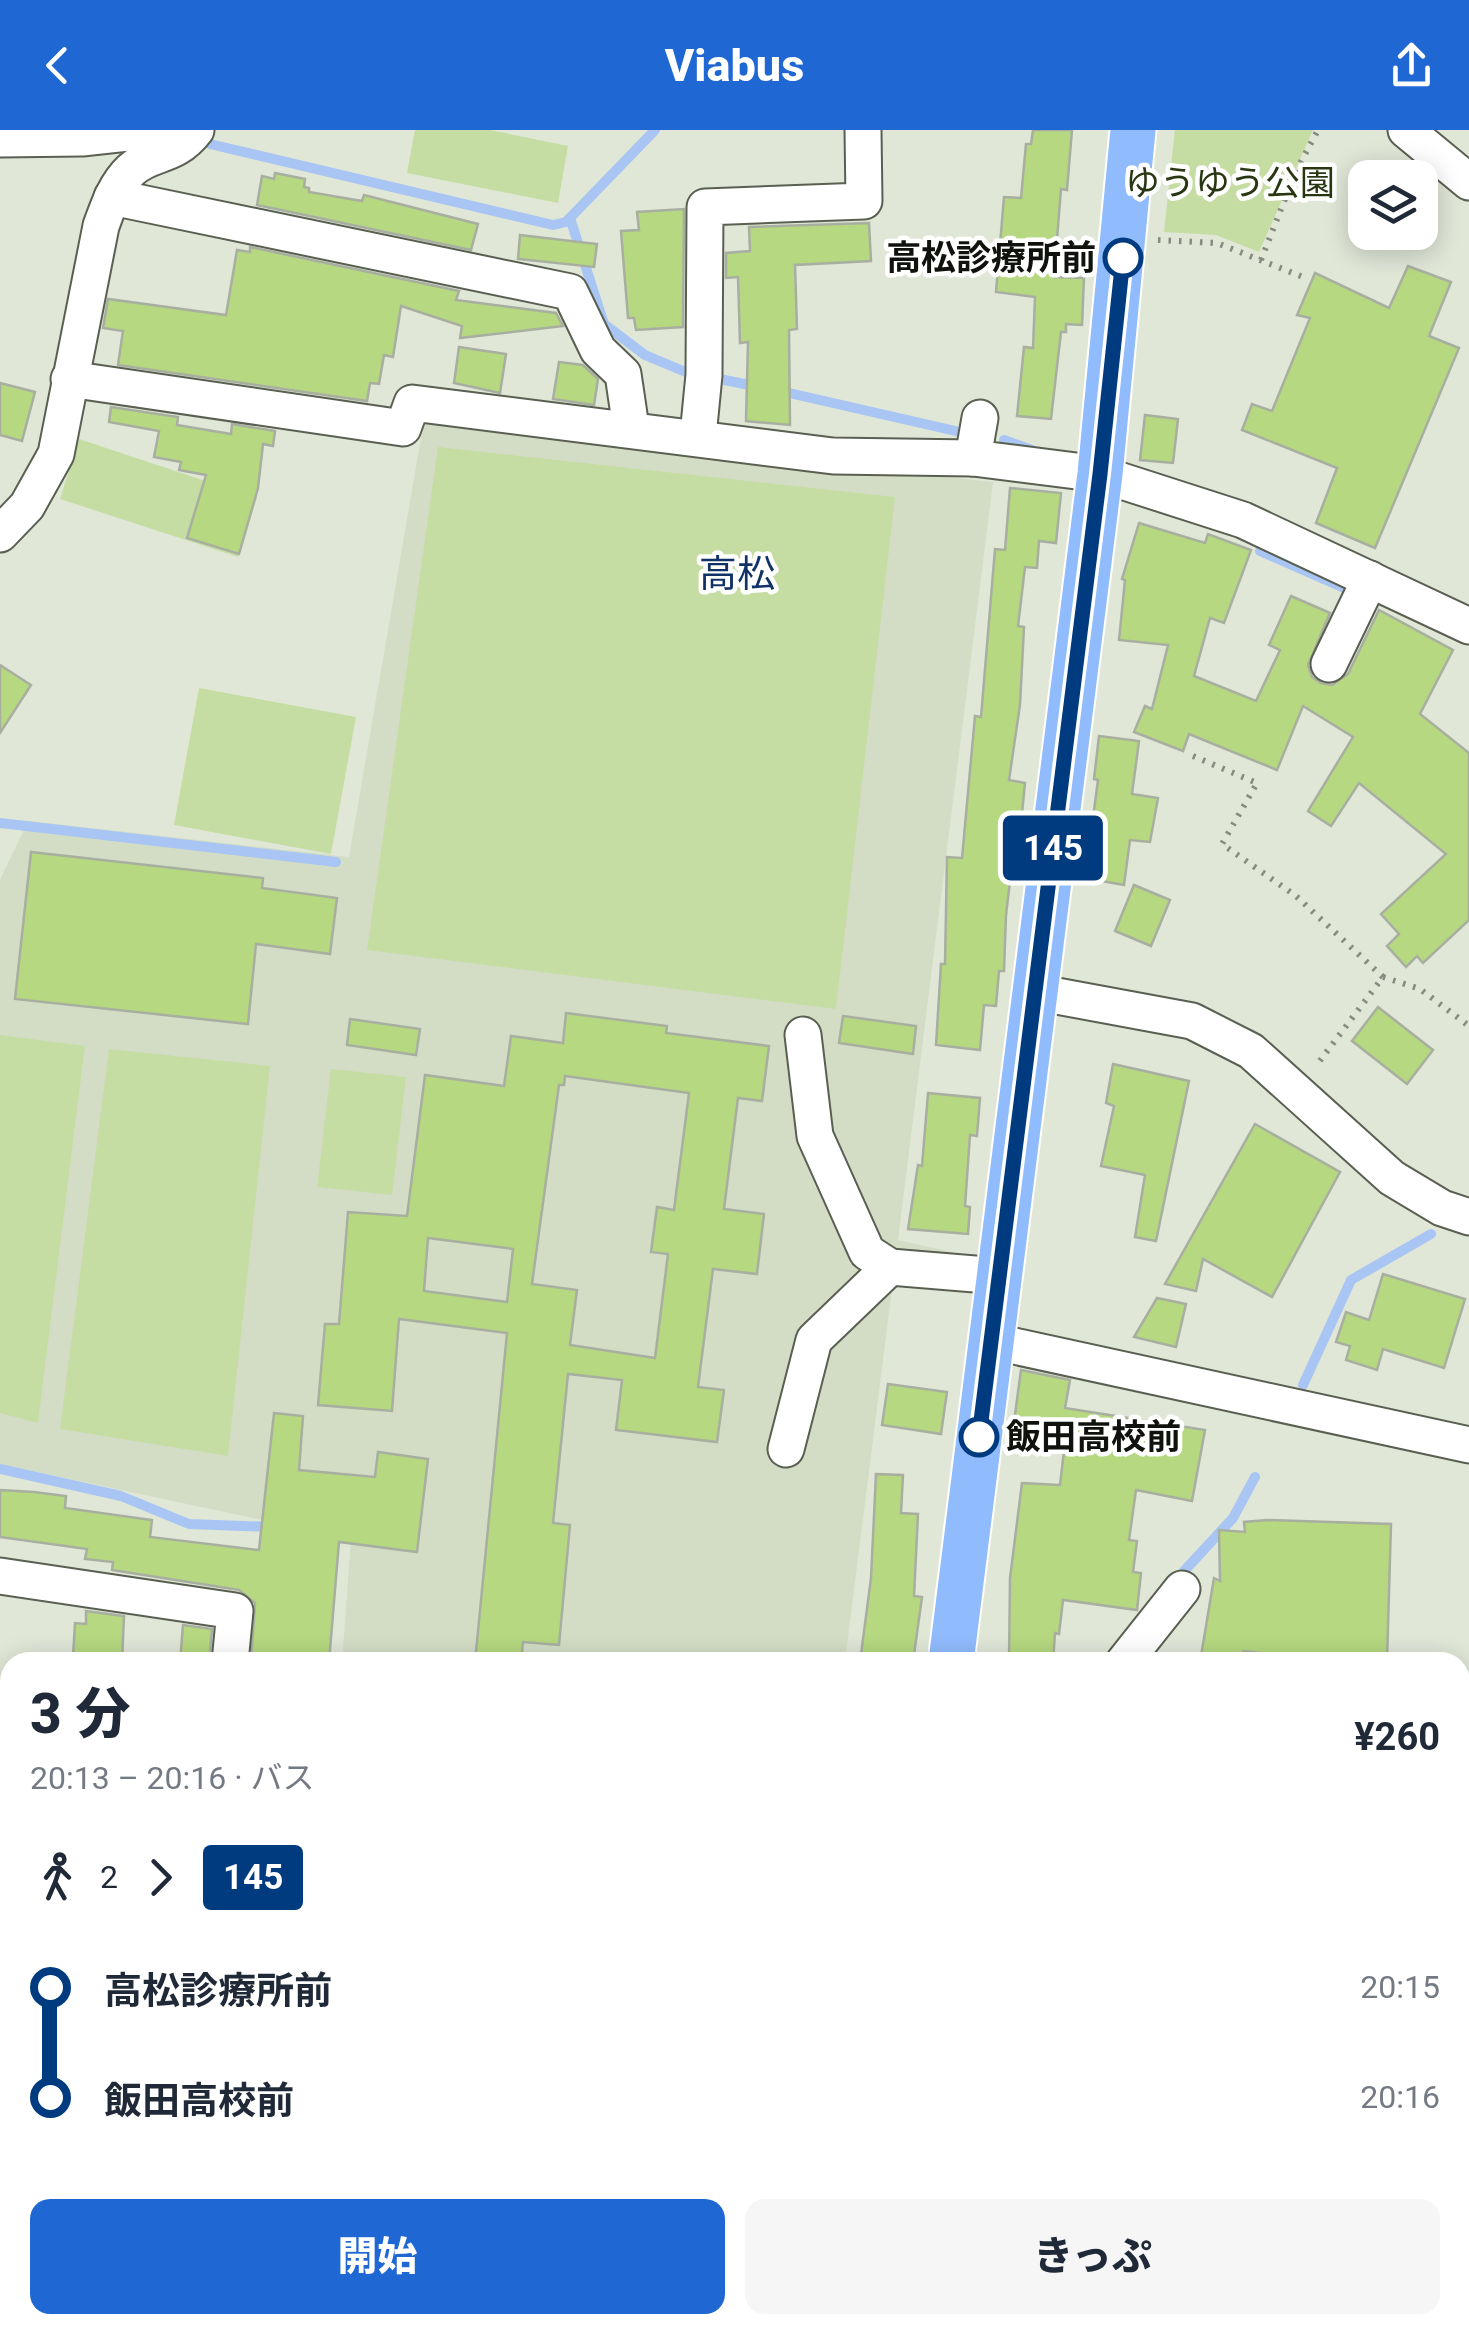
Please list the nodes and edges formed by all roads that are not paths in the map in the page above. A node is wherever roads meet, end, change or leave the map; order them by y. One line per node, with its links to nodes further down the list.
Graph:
1 (155, 130): 6 (street)
2 (196, 130): 8 (street)
3 (863, 130): 12 (street)
4 (1133, 130): 14 (main road)
5 (1406, 130): 7 (street)
6 (0, 139)
7 (1469, 182)
8 (112, 197): 9 (street); 11 (street)
9 (69, 379): 11 (street); 15 (street)
10 (980, 418): 13 (street)
11 (631, 428): 12 (street)
12 (698, 436): 13 (street)
13 (973, 458): 14 (street)
14 (1100, 474): 16 (street); 19 (main road)
15 (0, 534)
16 (1370, 579): 17 (street); 18 (street)
17 (1469, 626)
18 (1329, 664)
19 (1035, 992): 21 (street); 23 (main road)
20 (802, 1035): 22 (street)
21 (1469, 1217)
22 (890, 1267): 23 (street); 26 (street)
23 (999, 1276): 24 (main road)
24 (991, 1341): 25 (street); 30 (main road)
25 (1469, 1445)
26 (786, 1449)
27 (0, 1576): 29 (street)
28 (1182, 1589): 31 (street)
29 (231, 1652)
30 (952, 1652)
31 (1132, 1652)

